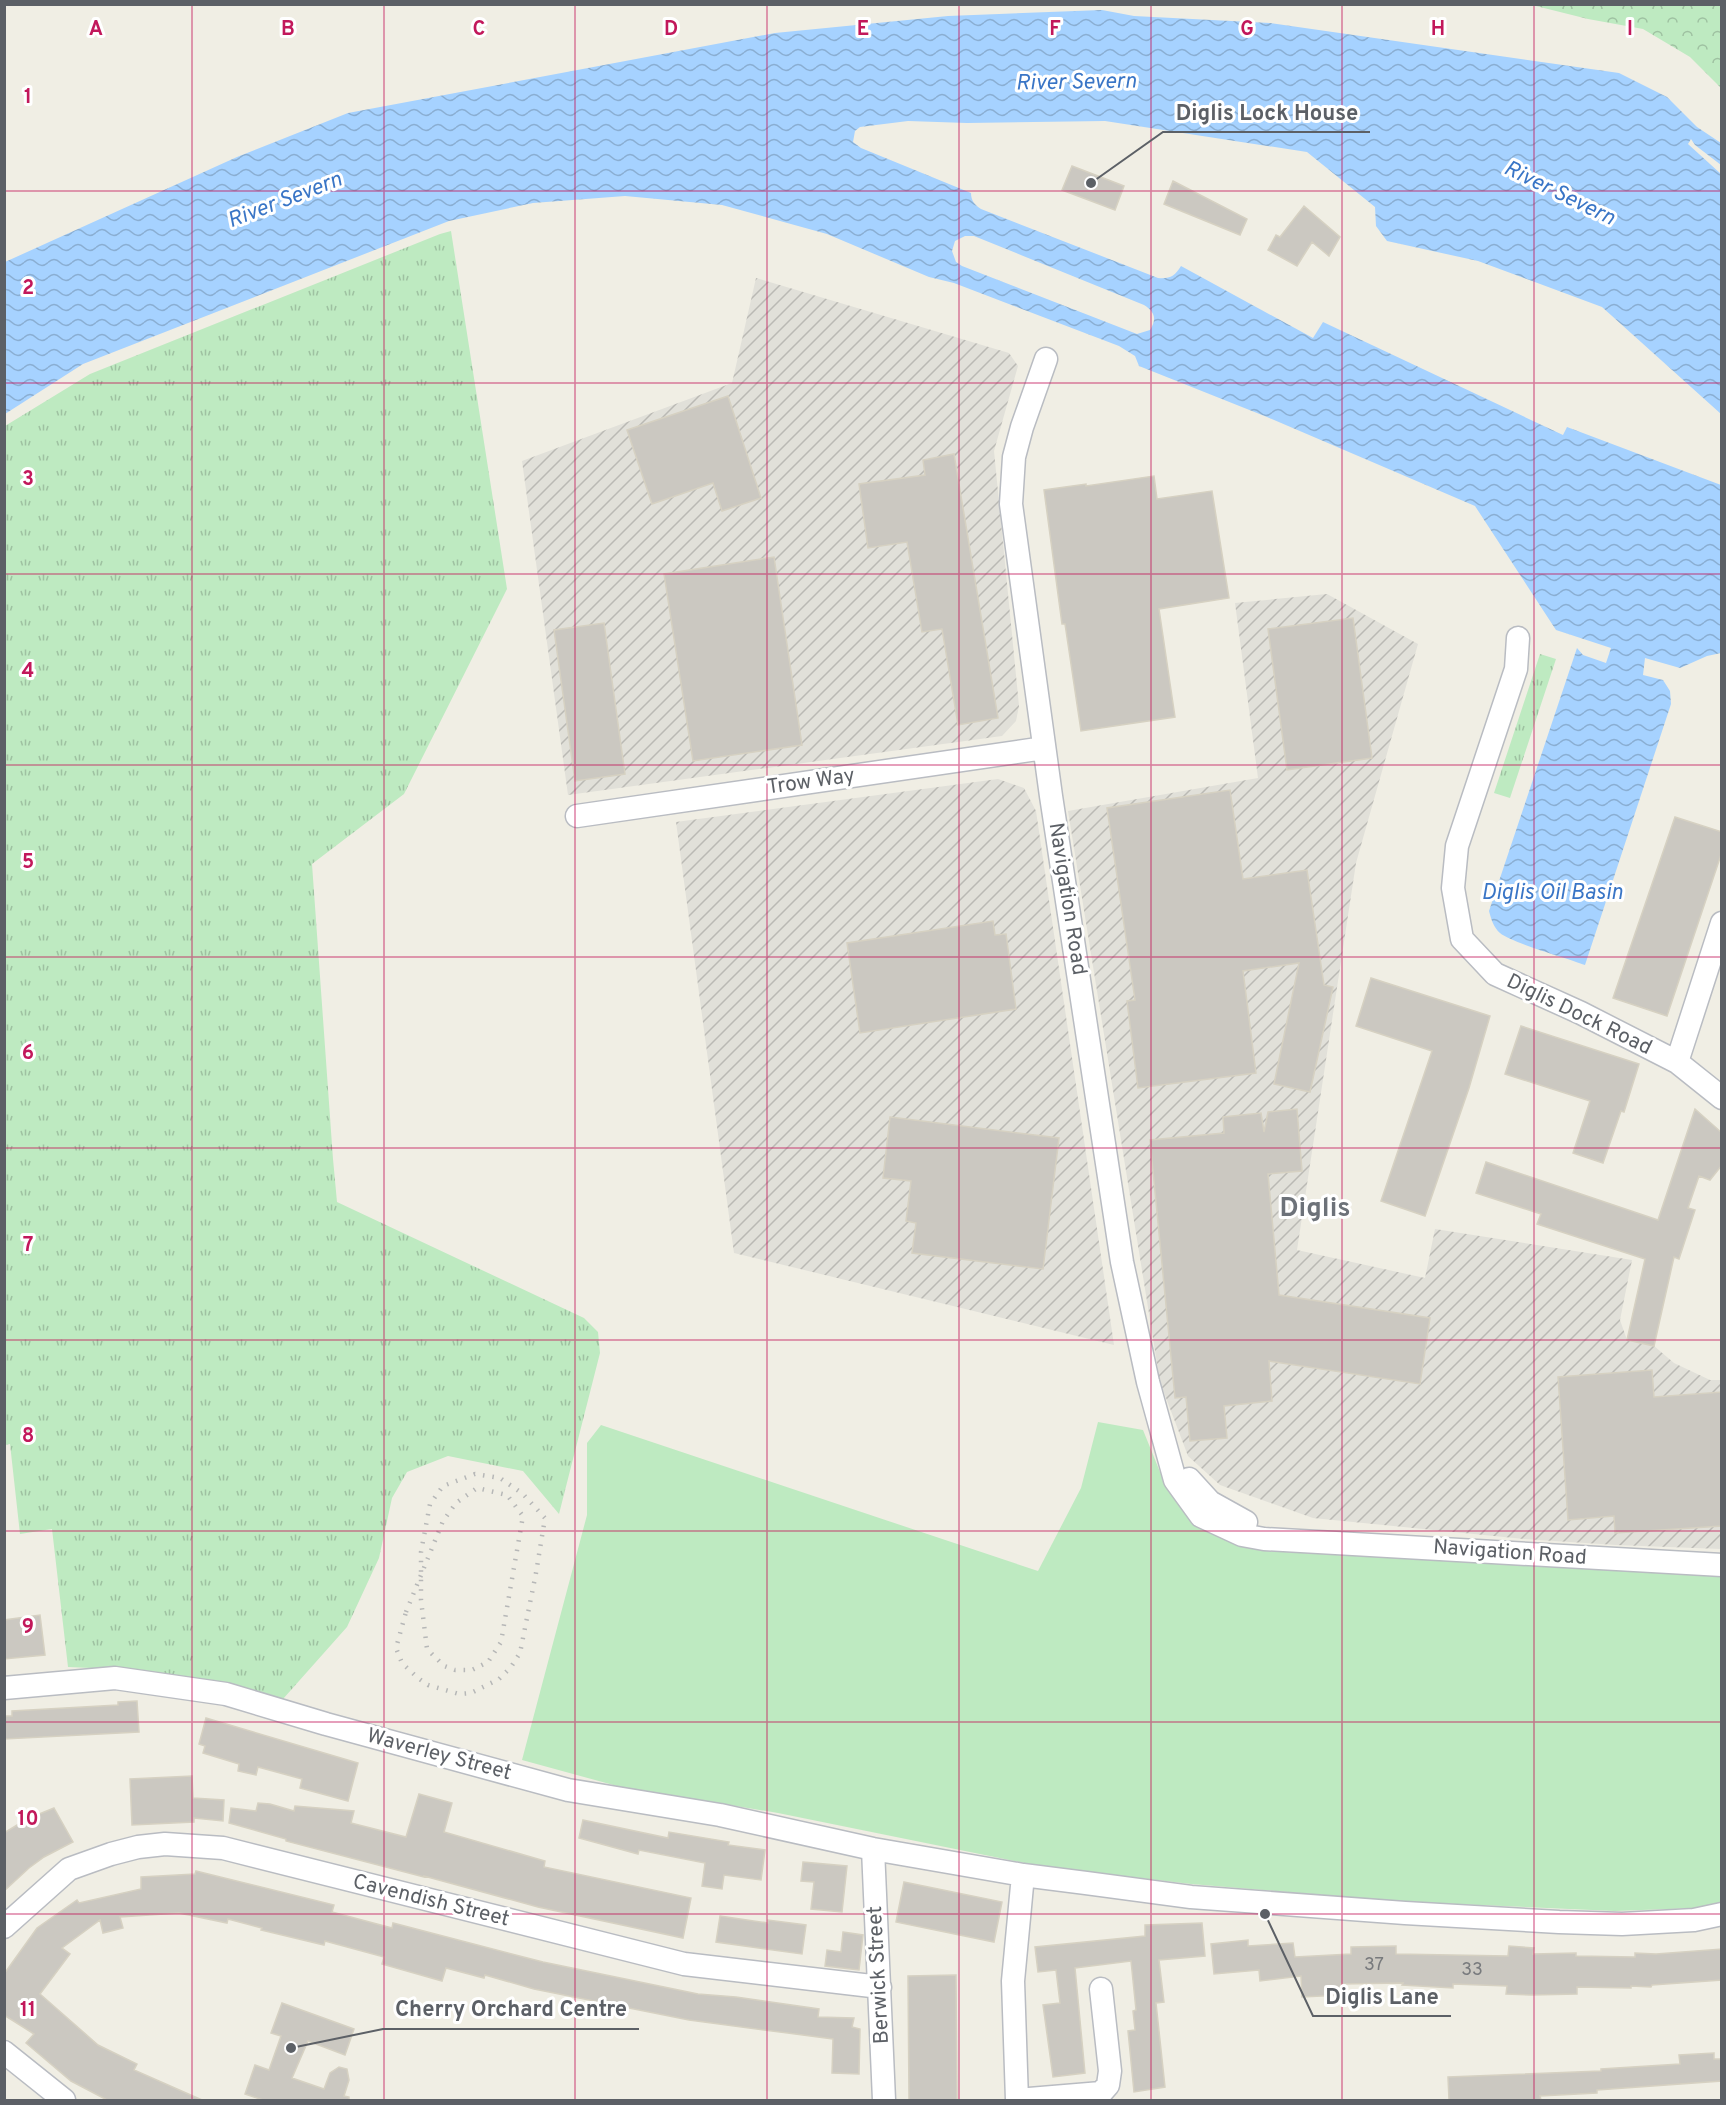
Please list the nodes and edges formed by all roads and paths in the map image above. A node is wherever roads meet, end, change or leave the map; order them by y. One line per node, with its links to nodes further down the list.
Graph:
1 (1046, 359): 3 (street, Navigation Road)
2 (1518, 638): 6 (street, Diglis Dock Road)
3 (1044, 748): 4 (street, Trow Way); 8 (street, Navigation Road)
4 (577, 816)
5 (1722, 923): 6 (street)
6 (1677, 1062): 7 (street, Diglis Dock Road)
7 (1722, 1098)
8 (1722, 1565)
9 (4, 1688): 10 (street, Waverley Street)
10 (873, 1849): 11 (street, Waverley Street); 14 (street, Berwick Street)
11 (1023, 1875): 12 (street, Waverley Street); 19 (street)
12 (1722, 1914)
13 (4, 1927): 14 (street, Cavendish Street)
14 (880, 1987): 18 (street, Berwick Street)
15 (1101, 1989): 19 (street)
16 (4, 2052): 17 (street)
17 (64, 2100)
18 (884, 2100)
19 (1017, 2100)

